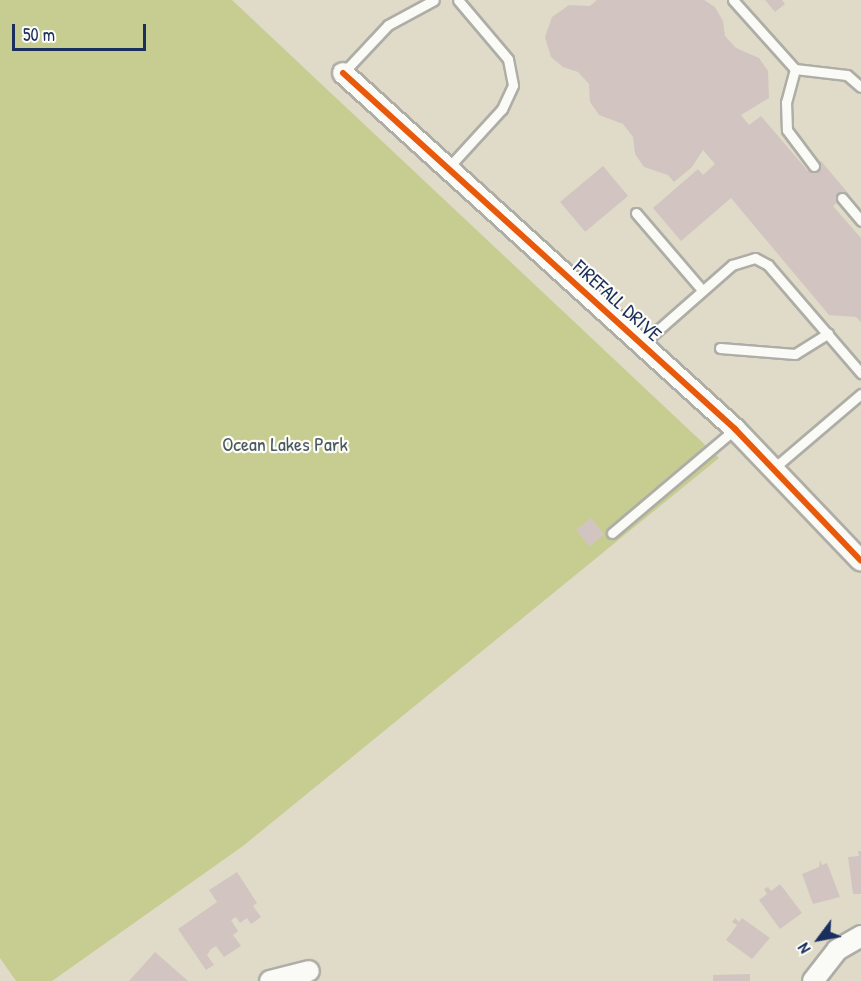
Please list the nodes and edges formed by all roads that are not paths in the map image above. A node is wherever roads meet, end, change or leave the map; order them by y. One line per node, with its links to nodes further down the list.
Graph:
1 (434, 0): 5 (lane)
2 (458, 0): 8 (lane)
3 (733, 0): 4 (lane)
4 (795, 69): 6 (lane); 7 (lane)
5 (343, 73): 8 (street, FIREFALL DRIVE)
6 (861, 87)
7 (814, 166)
8 (447, 168): 14 (street, FIREFALL DRIVE)
9 (842, 198): 11 (lane)
10 (636, 213): 12 (lane)
11 (861, 221)
12 (702, 290): 13 (lane); 14 (lane)
13 (828, 333): 15 (lane); 16 (lane)
14 (642, 344): 18 (street, FIREFALL DRIVE)
15 (720, 348)
16 (861, 373)
17 (861, 394): 19 (lane)
18 (735, 429): 19 (street, FIREFALL DRIVE); 20 (lane)
19 (774, 468): 21 (street, FIREFALL DRIVE)
20 (612, 533)
21 (861, 561)
22 (861, 936): 25 (street)
23 (309, 971): 24 (street)
24 (270, 981)
25 (813, 981)

